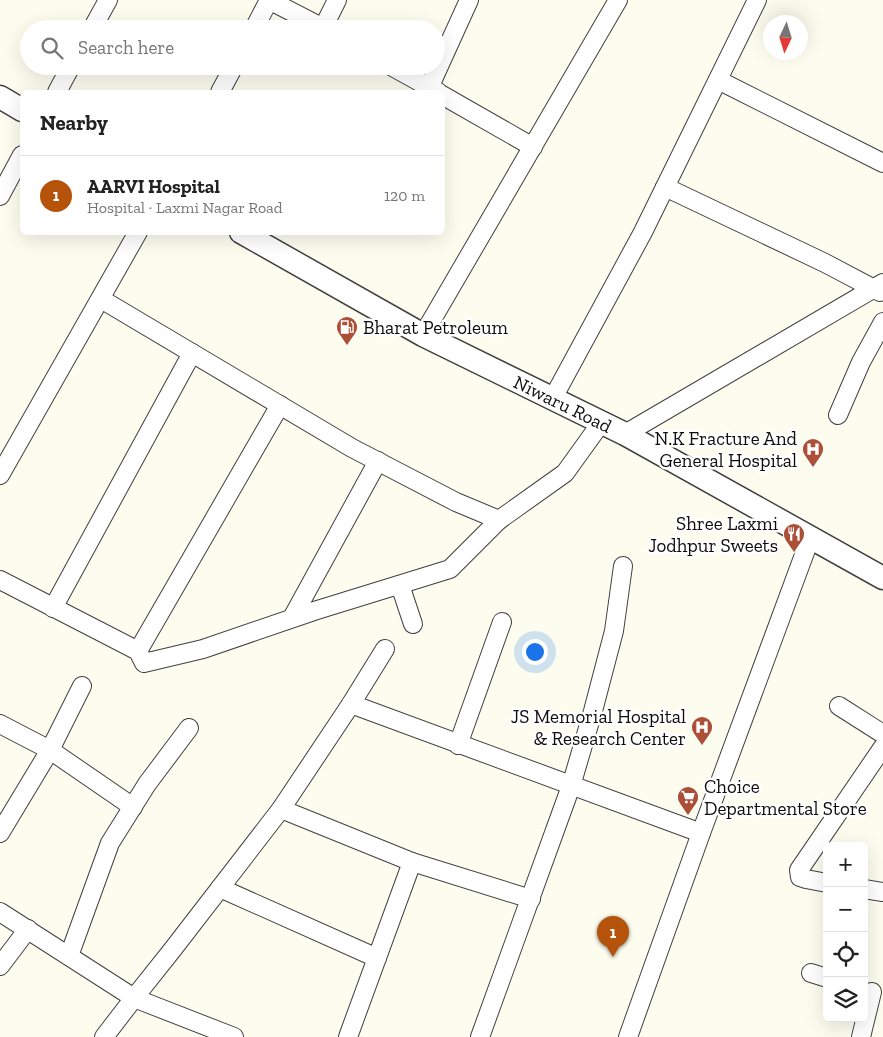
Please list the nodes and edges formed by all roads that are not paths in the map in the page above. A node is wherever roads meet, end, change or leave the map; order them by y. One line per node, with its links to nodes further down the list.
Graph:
1 (108, 0): 7 (street)
2 (269, 0): 8 (street); 9 (street)
3 (337, 0): 10 (street)
4 (469, 0): 11 (street)
5 (618, 0): 24 (street)
6 (758, 0): 16 (street)
7 (97, 20)
8 (259, 20)
9 (308, 20)
10 (328, 20)
11 (445, 69)
12 (66, 75): 17 (street)
13 (229, 75): 18 (street)
14 (407, 75): 19 (street)
15 (443, 75): 20 (street)
16 (718, 80): 26 (street); 27 (street)
17 (58, 90)
18 (221, 90)
19 (433, 90)
20 (438, 90)
21 (445, 96): 24 (street)
22 (0, 97): 23 (street)
23 (20, 109)
24 (533, 146): 34 (street)
25 (20, 159): 28 (street)
26 (883, 162)
27 (665, 187): 31 (street); 36 (street)
28 (0, 196)
29 (136, 235): 32 (street)
30 (246, 235): 34 (street, Niwaru Road)
31 (880, 288): 40 (street)
32 (101, 299): 35 (street); 42 (street)
33 (883, 322): 38 (street)
34 (423, 335): 36 (street, Niwaru Road)
35 (192, 352): 37 (street); 49 (street)
36 (553, 398): 39 (street, Niwaru Road)
37 (280, 405): 41 (street); 54 (street)
38 (838, 415)
39 (601, 423): 40 (street, Niwaru Road); 43 (street)
40 (624, 434): 44 (street, Niwaru Road)
41 (378, 461): 43 (street); 50 (street)
42 (0, 475)
43 (499, 520): 48 (street)
44 (811, 536): 46 (street, Niwaru Road); 68 (street)
45 (623, 566): 64 (street)
46 (883, 578)
47 (0, 580): 49 (street)
48 (400, 584): 50 (street); 52 (street)
49 (53, 608): 54 (street)
50 (292, 618): 54 (street)
51 (502, 622): 61 (street)
52 (413, 624)
53 (385, 649): 56 (street)
54 (138, 651)
55 (82, 686): 63 (street)
56 (351, 704): 61 (street); 66 (street)
57 (839, 706): 60 (street)
58 (0, 724): 63 (street)
59 (189, 728): 65 (street)
60 (883, 734)
61 (458, 745): 64 (street)
62 (883, 747): 70 (street)
63 (50, 750): 65 (street); 67 (street)
64 (571, 786): 68 (street); 74 (street)
65 (133, 807): 77 (street)
66 (281, 809): 69 (street); 71 (street)
67 (0, 833)
68 (701, 833): 86 (street)
69 (412, 862): 74 (street); 78 (street)
70 (823, 881)
71 (220, 888): 78 (street); 81 (street)
72 (868, 890): 73 (street)
73 (883, 892)
74 (531, 899): 85 (street)
75 (0, 912): 76 (street)
76 (28, 929): 77 (street); 79 (street)
77 (70, 956): 81 (street)
78 (377, 958): 84 (street)
79 (0, 966)
80 (873, 991): 87 (street)
81 (134, 998): 82 (street); 83 (street)
82 (107, 1035)
83 (234, 1037)
84 (348, 1037)
85 (480, 1037)
86 (628, 1037)
87 (861, 1037)

